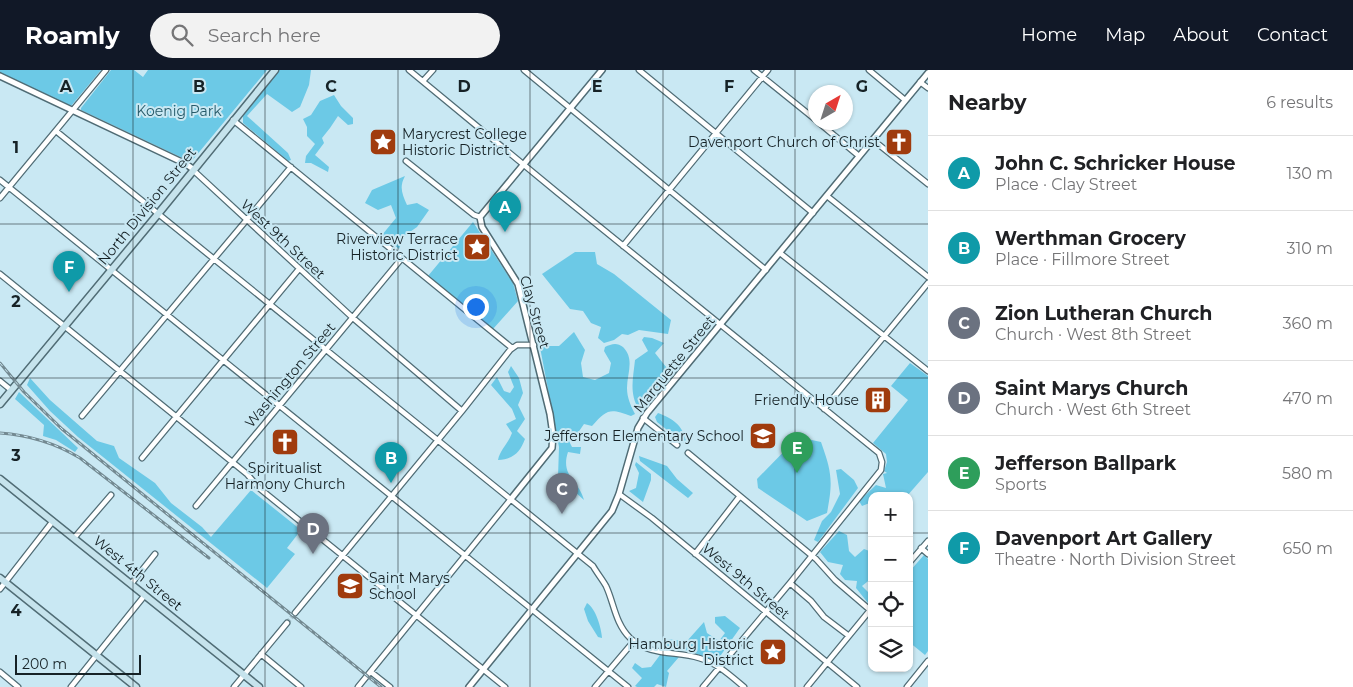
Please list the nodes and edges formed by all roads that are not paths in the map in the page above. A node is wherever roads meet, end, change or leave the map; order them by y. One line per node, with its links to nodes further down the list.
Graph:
1 (106, 70): 20 (street)
2 (274, 70): 22 (main road, North Division Street)
3 (410, 70): 14 (street)
4 (433, 70): 14 (street)
5 (524, 70): 19 (street)
6 (602, 70): 19 (street)
7 (639, 70): 25 (street)
8 (754, 70): 13 (street)
9 (768, 70): 13 (street)
10 (869, 70): 18 (street)
11 (928, 73): 15 (street, Marquette Street)
12 (2, 77): 16 (street); 20 (street, West 9th Street)
13 (762, 77): 21 (street); 25 (street)
14 (423, 82): 29 (street)
15 (920, 82): 17 (street); 18 (street, Marquette Street)
16 (0, 84)
17 (928, 88)
18 (905, 100): 26 (street, Marquette Street)
19 (571, 108): 29 (street); 35 (street)
20 (73, 110): 24 (street); 31 (street, West 9th Street)
21 (808, 114)
22 (233, 120): 30 (street); 31 (main road, North Division Street)
23 (828, 130): 27 (street)
24 (56, 131): 34 (street); 39 (street)
25 (716, 133): 35 (street); 38 (street)
26 (873, 140): 27 (street, Marquette Street); 33 (street)
27 (860, 156): 36 (street, Marquette Street)
28 (406, 160): 40 (street)
29 (524, 165): 40 (street); 42 (street)
30 (291, 167): 41 (street); 44 (street)
31 (193, 169): 39 (main road, North Division Street); 41 (street, West 9th Street)
32 (0, 180): 34 (street)
33 (928, 184)
34 (9, 187): 37 (street); 46 (street)
35 (670, 189): 42 (street); 48 (street)
36 (827, 196): 38 (street, Marquette Street); 50 (street)
37 (0, 198)
38 (813, 213): 43 (street, Marquette Street)
39 (158, 214): 45 (street); 46 (main road, North Division Street)
40 (480, 217): 58 (street, Clay Street)
41 (247, 220): 45 (street); 47 (street, West 9th Street)
42 (623, 246): 55 (street)
43 (780, 252): 48 (street, Marquette Street); 57 (street)
44 (402, 258): 54 (street, Washington Street); 59 (street)
45 (214, 260): 52 (street); 53 (street)
46 (111, 270): 53 (street); 56 (main road, North Division Street)
47 (299, 270): 52 (street); 54 (street, West 9th Street)
48 (766, 270): 55 (street, Marquette Street)
49 (0, 274): 56 (street)
50 (928, 277)
51 (928, 283): 57 (street)
52 (270, 305): 60 (street); 61 (street)
53 (166, 316): 61 (street); 62 (street)
54 (353, 318): 60 (street, Washington Street); 69 (street, West 9th Street)
55 (720, 325): 68 (street); 72 (street, Marquette Street)
56 (64, 326): 62 (street); 65 (main road, North Division Street)
57 (884, 336): 63 (street); 68 (street)
58 (534, 345): 59 (street); 83 (street, Clay Street)
59 (512, 348): 69 (street)
60 (326, 350): 67 (street, Washington Street); 73 (street)
61 (223, 361): 67 (street); 71 (street)
62 (120, 371): 70 (street); 71 (street)
63 (928, 371)
64 (0, 381): 65 (street)
65 (11, 390): 66 (main road, North Division Street)
66 (0, 404)
67 (279, 406): 77 (street, Washington Street); 81 (street)
68 (824, 409): 93 (street)
69 (462, 411): 73 (street)
70 (82, 416)
71 (176, 417): 76 (street); 77 (street)
72 (643, 418): 74 (street); 79 (street, Marquette Street)
73 (438, 440): 81 (street); 83 (street)
74 (677, 445)
75 (688, 453): 82 (street)
76 (142, 458)
77 (232, 462): 84 (street, Washington Street); 94 (street)
78 (0, 479): 85 (main road, West 4th Street)
79 (619, 494): 89 (street, Marquette Street); 91 (street, West 9th Street)
80 (111, 495): 86 (street)
81 (390, 496): 94 (street); 95 (street)
82 (740, 496): 91 (street); 93 (street)
83 (511, 499): 89 (street); 95 (street)
84 (196, 506)
85 (53, 521): 86 (main road, West 4th Street); 97 (street)
86 (74, 538): 98 (main road, West 4th Street)
87 (928, 540): 88 (street)
88 (922, 548): 92 (street); 96 (street)
89 (577, 553): 103 (street, Marquette Street); 110 (street)
90 (155, 554): 98 (street)
91 (695, 554): 104 (street, West 9th Street)
92 (928, 554)
93 (812, 555): 99 (street); 102 (street)
94 (342, 556): 105 (street); 107 (street)
95 (465, 556): 103 (street); 107 (street)
96 (913, 558)
97 (3, 580): 100 (street); 112 (main road)
98 (131, 584): 101 (main road, West 4th Street)
99 (790, 584): 104 (street); 109 (street)
100 (0, 590)
101 (145, 595): 112 (street); 120 (main road, West 4th Street)
102 (868, 607)
103 (532, 610): 116 (street, Marquette Street); 117 (street)
104 (766, 612): 114 (street, West 9th Street); 115 (street)
105 (295, 613)
106 (868, 613): 109 (street)
107 (416, 616): 116 (street); 119 (street)
108 (287, 623): 111 (street)
109 (849, 636): 114 (street)
110 (634, 641): 115 (street); 117 (street)
111 (261, 654): 120 (street); 127 (street)
112 (96, 655): 123 (street); 124 (main road)
113 (928, 661): 139 (street)
114 (827, 663): 137 (street); 138 (street, West 9th Street)
115 (719, 667): 135 (street); 136 (street)
116 (483, 670): 130 (street, Marquette Street); 131 (street)
117 (609, 671): 121 (street); 134 (street)
118 (0, 672): 122 (street)
119 (371, 672): 128 (street); 129 (street)
120 (244, 674): 125 (street); 126 (main road, West 4th Street)
121 (600, 681): 132 (street); 133 (street)
122 (18, 687)
123 (71, 687)
124 (136, 687)
125 (234, 687)
126 (260, 687)
127 (301, 687)
128 (358, 687)
129 (390, 687)
130 (469, 687)
131 (505, 687)
132 (596, 687)
133 (602, 687)
134 (628, 687)
135 (703, 687)
136 (744, 687)
137 (807, 687)
138 (857, 687)
139 (907, 687)

